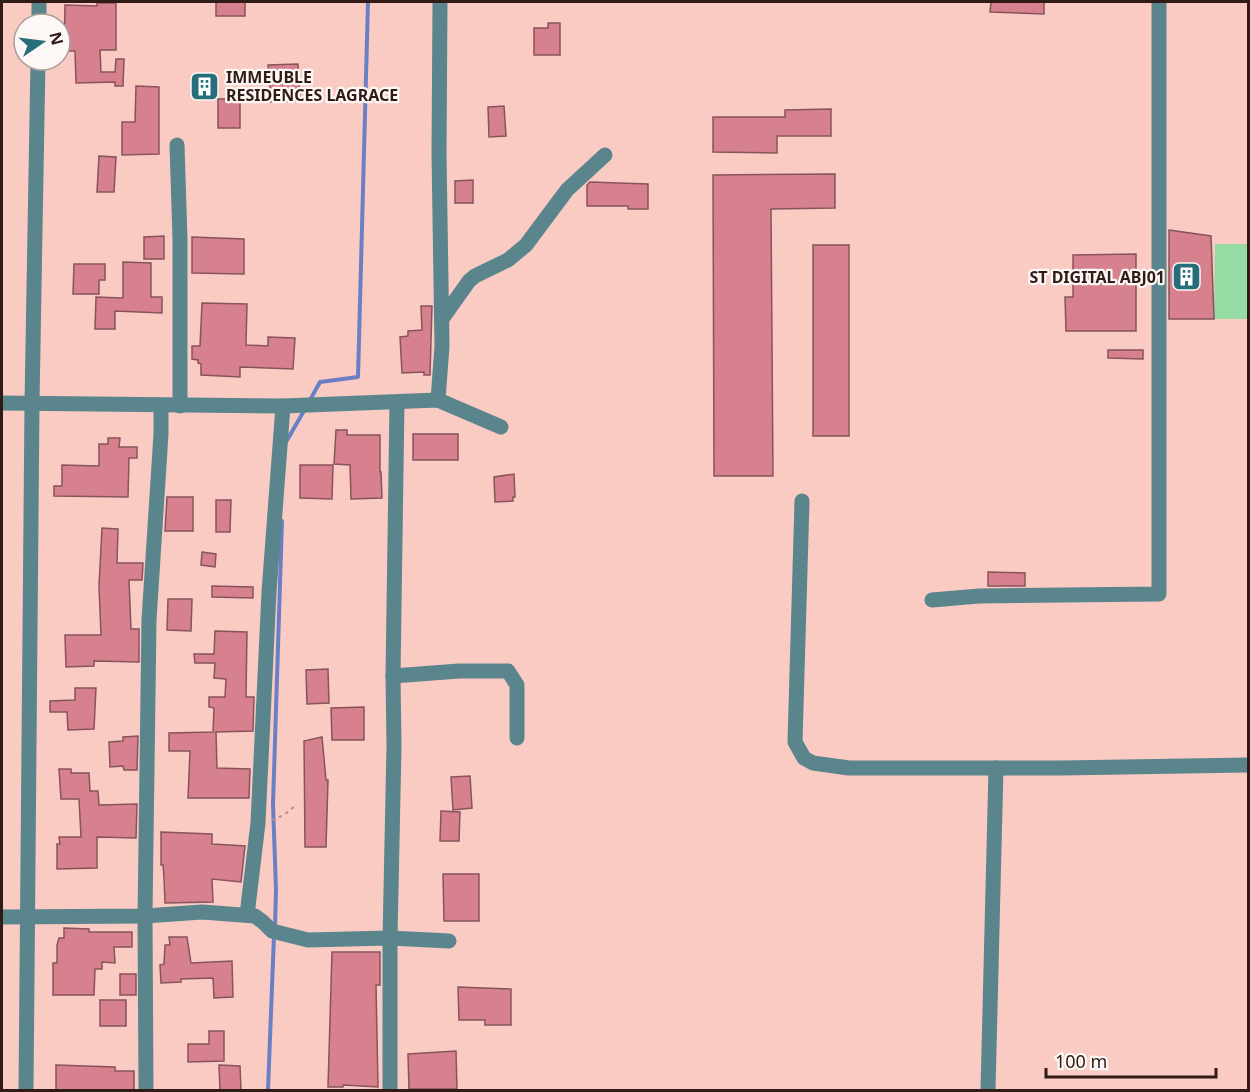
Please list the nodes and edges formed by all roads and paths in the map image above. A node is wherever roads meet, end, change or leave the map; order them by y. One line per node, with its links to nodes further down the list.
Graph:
1 (440, 2): 6 (street)
2 (1160, 2): 16 (street)
3 (38, 72): 10 (street)
4 (177, 145): 12 (street)
5 (604, 155): 6 (street)
6 (442, 320): 7 (street)
7 (438, 400): 8 (street); 14 (street)
8 (397, 402): 13 (street); 17 (street)
9 (2, 403): 10 (street)
10 (32, 403): 11 (street); 26 (street)
11 (161, 406): 12 (street); 24 (street)
12 (180, 406): 13 (street)
13 (283, 406): 22 (street)
14 (501, 428)
15 (802, 501): 20 (street)
16 (932, 600)
17 (393, 676): 18 (street); 27 (street)
18 (517, 738)
19 (1248, 765): 20 (street)
20 (996, 768): 32 (street)
21 (295, 806): 22 (path)
22 (258, 823): 23 (street)
23 (247, 915): 24 (street); 27 (street)
24 (145, 916): 26 (street); 30 (street)
25 (2, 917): 26 (street)
26 (29, 918): 29 (street)
27 (390, 938): 28 (street); 31 (street)
28 (449, 941)
29 (27, 1090)
30 (146, 1090)
31 (390, 1090)
32 (988, 1090)

